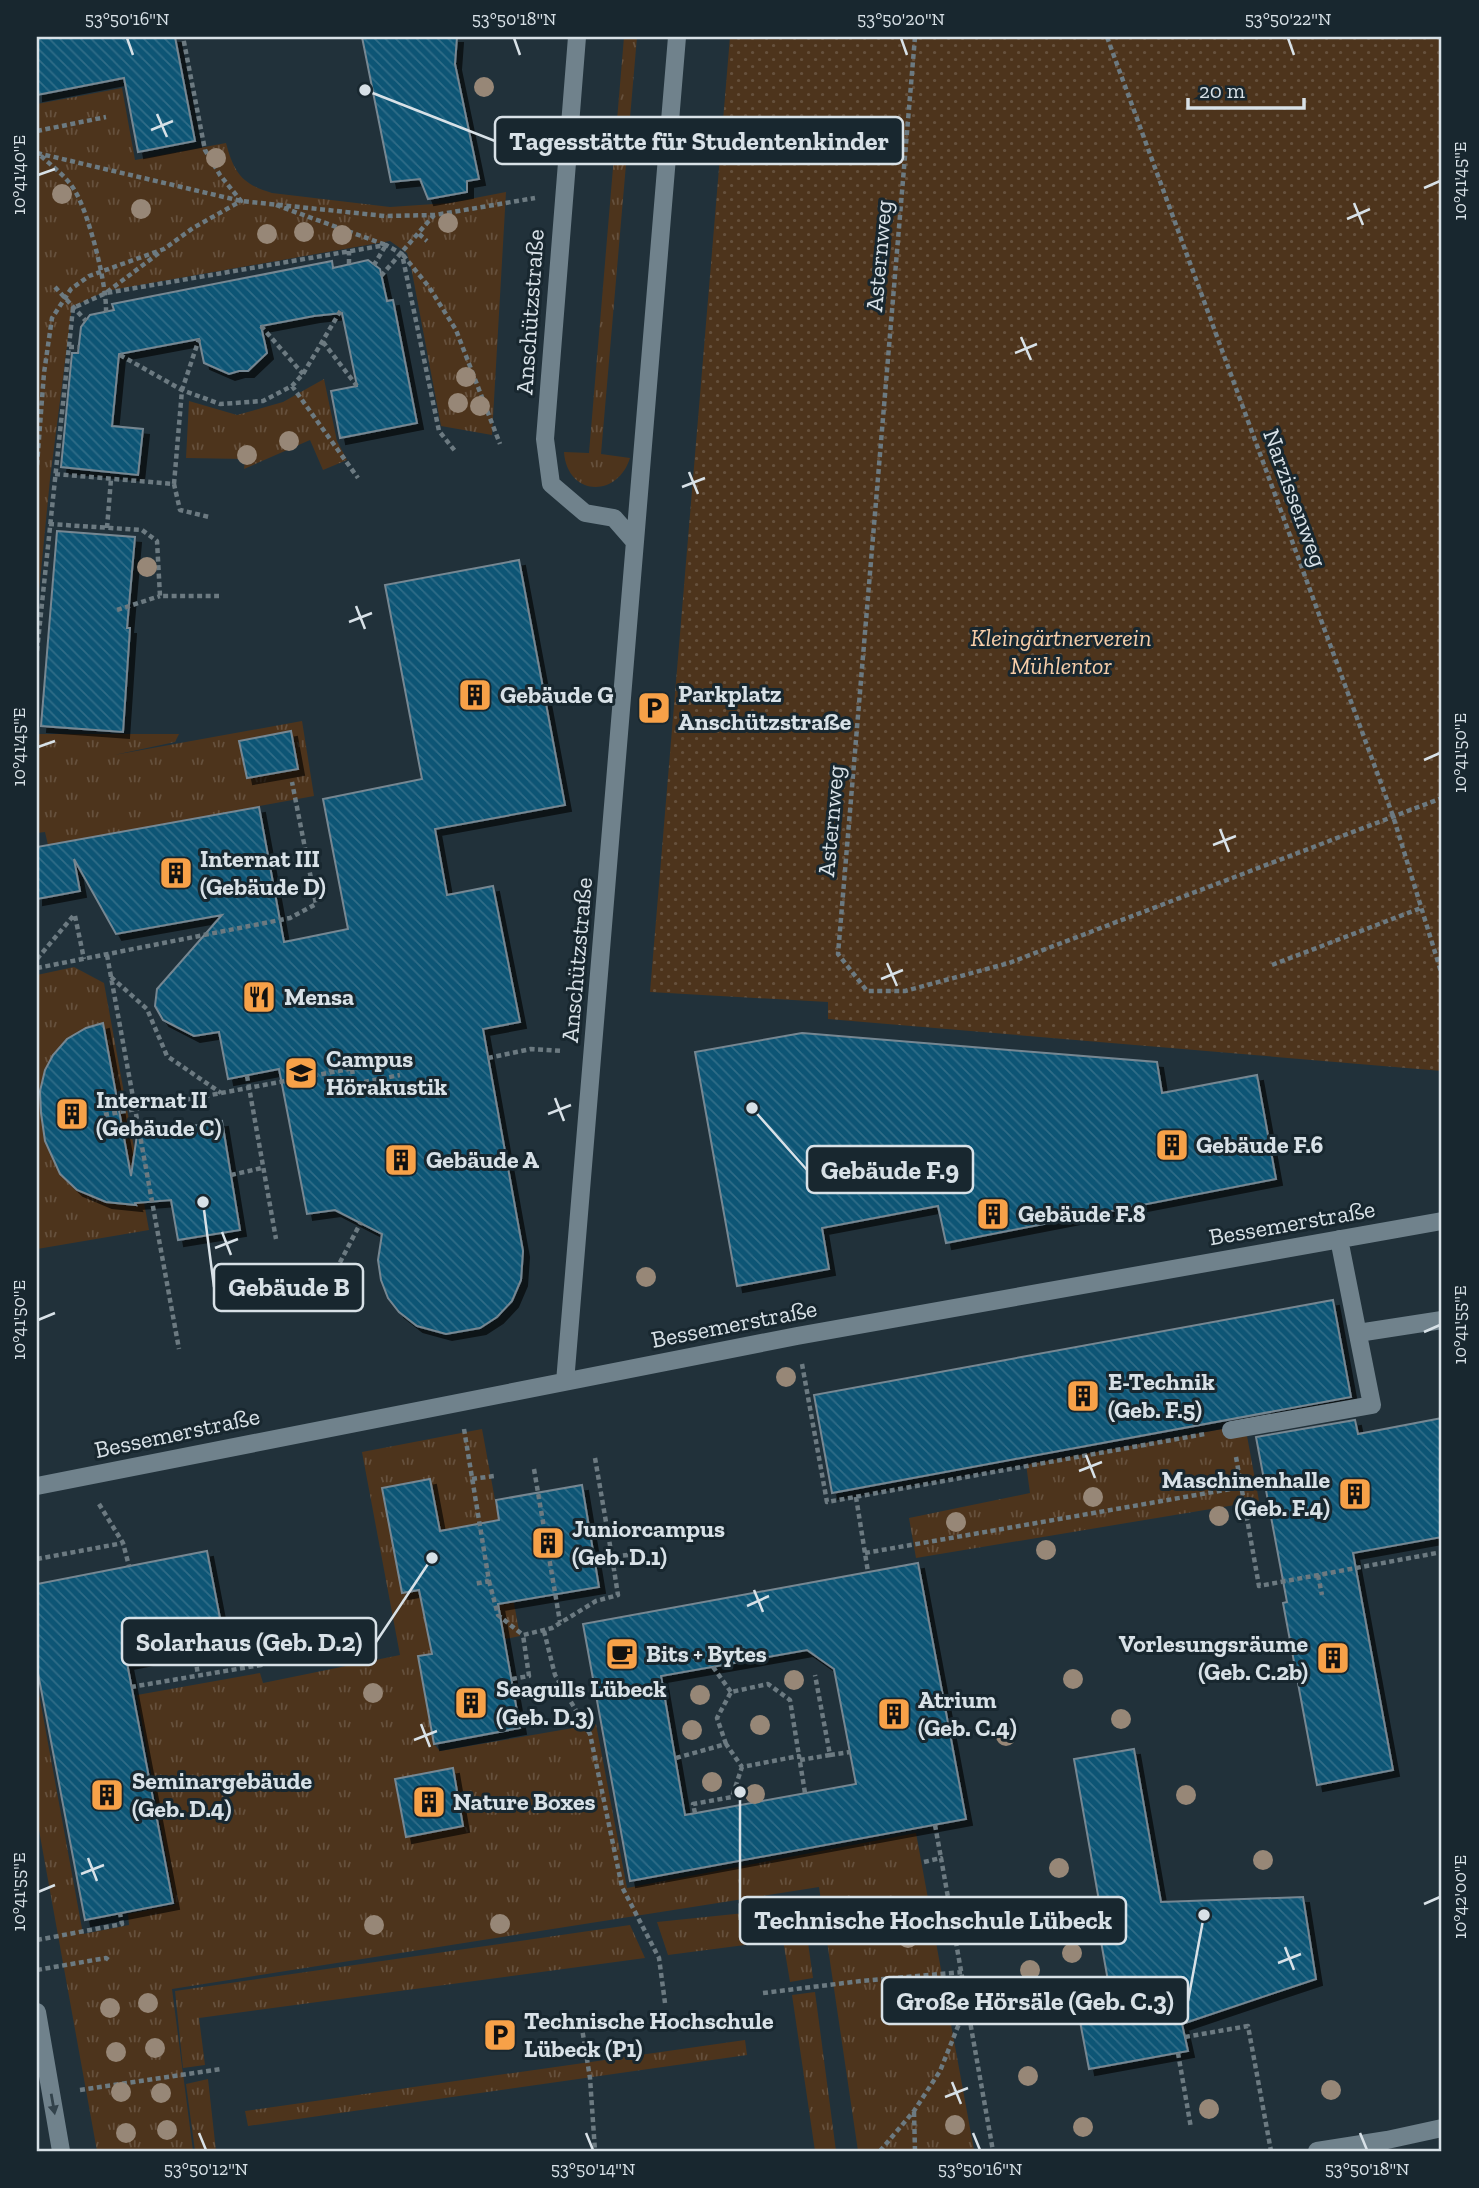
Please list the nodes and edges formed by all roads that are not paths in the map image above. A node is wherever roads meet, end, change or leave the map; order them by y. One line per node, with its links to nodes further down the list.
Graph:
1 (577, 37): 3 (street, Anschützstraße)
2 (677, 37): 3 (street, Anschützstraße)
3 (635, 542): 8 (street, Anschützstraße)
4 (1442, 1221): 5 (street, Bessemerstraße)
5 (1339, 1239): 7 (street); 8 (street, Bessemerstraße)
6 (1442, 1320): 7 (street)
7 (1358, 1333): 9 (street)
8 (565, 1381): 10 (street, Bessemerstraße)
9 (1231, 1430)
10 (37, 1486)
11 (37, 2012): 13 (street, one-way to 13)
12 (1442, 2128): 14 (street)
13 (61, 2151)
14 (1317, 2151)

